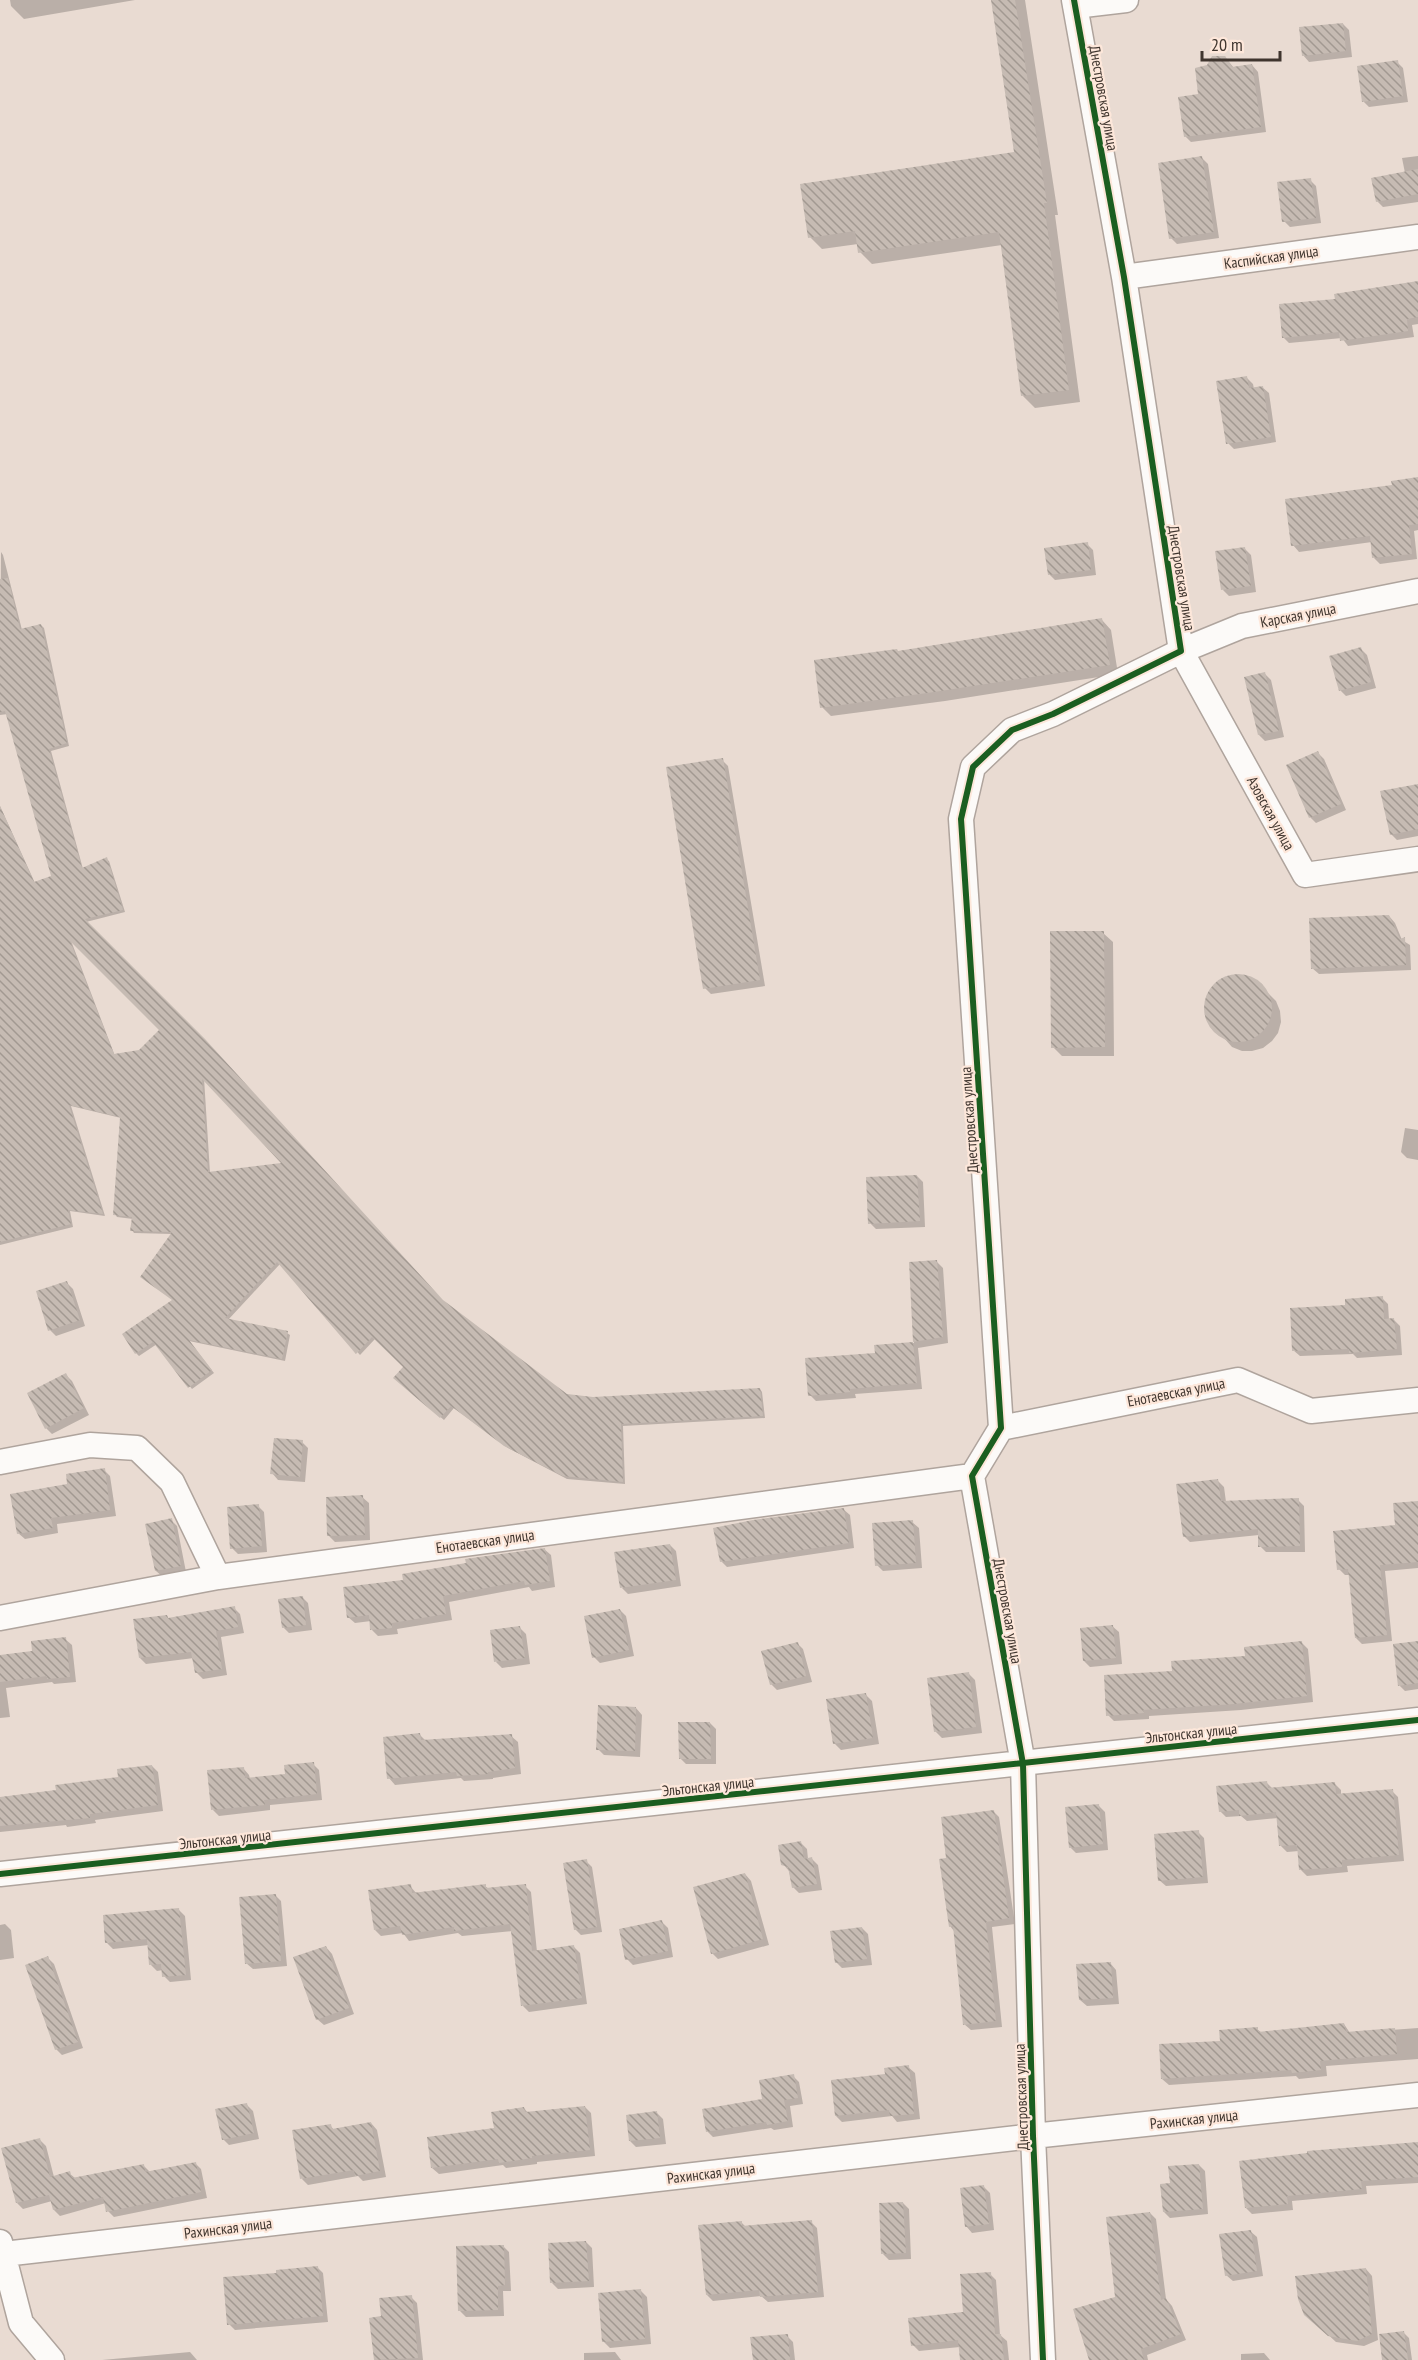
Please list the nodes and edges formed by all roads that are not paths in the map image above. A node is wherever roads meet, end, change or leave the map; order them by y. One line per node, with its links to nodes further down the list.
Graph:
1 (1126, 0): 2 (street)
2 (1075, 3): 4 (street, Днестровская улица)
3 (1418, 237): 4 (street, Каспийская улица)
4 (1124, 276): 6 (street, Днестровская улица)
5 (1418, 591): 6 (street, Карская улица)
6 (1181, 651): 7 (street, Азовская улица); 9 (street, Днестровская улица)
7 (1418, 859)
8 (1418, 1400): 9 (street, Енотаевская улица)
9 (1001, 1428): 11 (street)
10 (0, 1462): 12 (street)
11 (972, 1476): 12 (street, Енотаевская улица); 15 (street, Днестровская улица)
12 (218, 1577): 13 (street, Енотаевская улица)
13 (0, 1618)
14 (1418, 1720): 15 (street, Эльтонская улица)
15 (1023, 1764): 16 (street, Эльтонская улица); 18 (street, Днестровская улица)
16 (0, 1874)
17 (1418, 2095): 18 (street, Рахинская улица)
18 (1034, 2136): 19 (street, Рахинская улица); 21 (street, Днестровская улица)
19 (2, 2248): 20 (street)
20 (52, 2360)
21 (1043, 2360)

